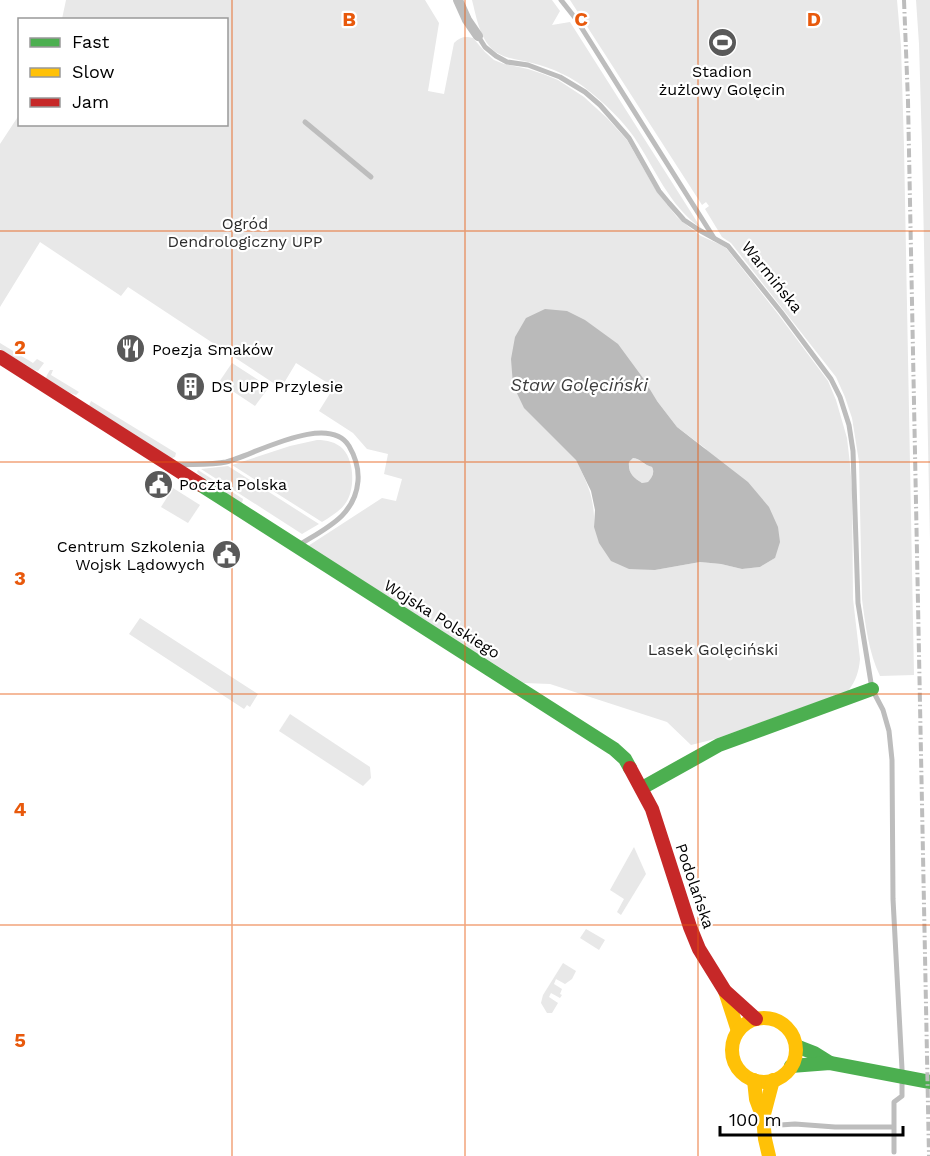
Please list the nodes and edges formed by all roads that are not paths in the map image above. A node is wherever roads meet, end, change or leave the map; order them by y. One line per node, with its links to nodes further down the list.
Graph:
1 (458, 0): 3 (street, Warmińska)
2 (561, 0): 6 (lane)
3 (478, 36): 6 (lane, Warmińska)
4 (305, 122): 5 (lane)
5 (371, 177)
6 (714, 238): 10 (lane, Warmińska)
7 (0, 357): 8 (street, Wojska Polskiego)
8 (171, 465): 9 (street, Wojska Polskiego); 9 (lane)
9 (296, 546): 11 (street, Wojska Polskiego)
10 (872, 688): 11 (street); 22 (lane, Warmińska)
11 (642, 788): 12 (street, Podolańska)
12 (725, 991): 13 (street, Podolańska); 14 (street, Podolańska)
13 (756, 1019): 14 (street); 15 (street)
14 (738, 1031): 18 (street)
15 (795, 1046): 16 (street); 17 (street)
16 (830, 1063): 17 (street); 20 (street)
17 (791, 1066): 19 (street)
18 (754, 1080): 19 (street); 21 (street)
19 (773, 1080): 21 (street)
20 (930, 1082)
21 (763, 1122): 22 (lane); 24 (street)
22 (893, 1127): 23 (lane, Warmińska)
23 (894, 1152)
24 (769, 1156)

